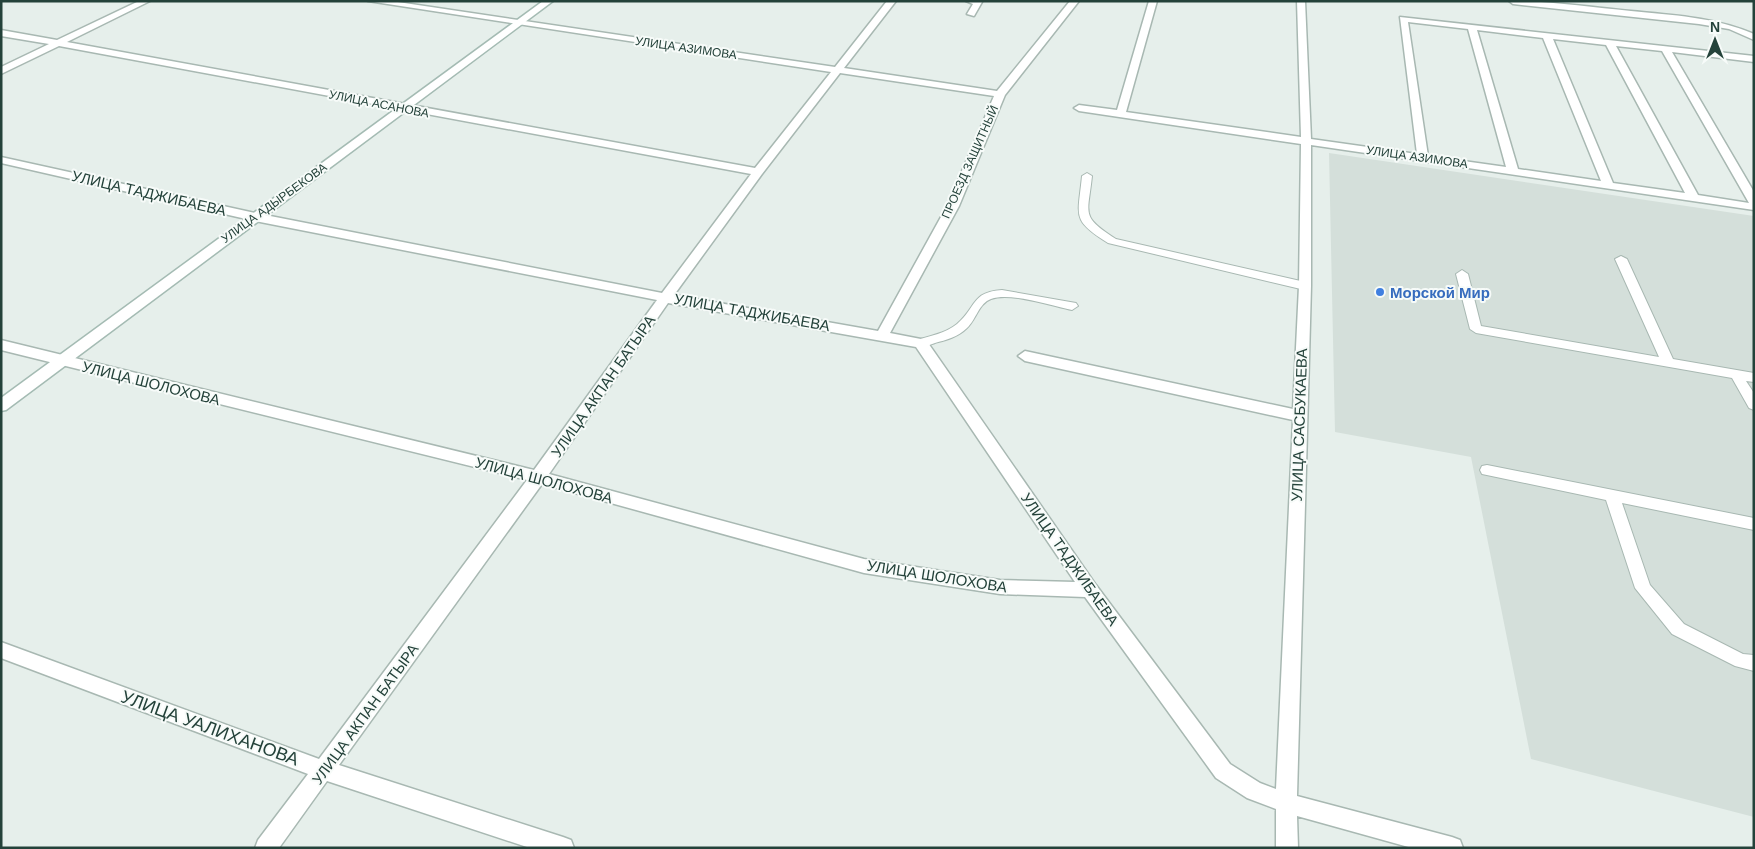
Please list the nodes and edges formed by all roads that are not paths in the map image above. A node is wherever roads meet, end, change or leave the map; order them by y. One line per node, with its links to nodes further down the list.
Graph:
1 (146, 1): 16 (street)
2 (372, 1): 11 (street, УЛИЦА АЗИМОВА)
3 (549, 1): 11 (street, УЛИЦА АДЫРБЕКОВА)
4 (892, 1): 20 (street, УЛИЦА АКПАН БАТЫРА)
5 (970, 1): 10 (street)
6 (1075, 1): 22 (street, ПРОЕЗД ЗАЩИТНЫЙ)
7 (1154, 1): 25 (street)
8 (1301, 1): 26 (street, УЛИЦА САСБУКАЕВА)
9 (1513, 1): 15 (street)
10 (971, 14)
11 (519, 23): 20 (street, УЛИЦА АЗИМОВА); 24 (street, УЛИЦА АДЫРБЕКОВА)
12 (1472, 27): 14 (street); 27 (street); 30 (street)
13 (1, 33): 16 (street, УЛИЦА АСАНОВА)
14 (1546, 36): 17 (street); 32 (street)
15 (1754, 37)
16 (59, 43): 21 (street); 24 (street, УЛИЦА АСАНОВА)
17 (1610, 43): 18 (street); 33 (street)
18 (1665, 49): 19 (street); 34 (street)
19 (1754, 59)
20 (838, 70): 22 (street, УЛИЦА АЗИМОВА); 29 (street, УЛИЦА АКПАН БАТЫРА)
21 (1, 71)
22 (1000, 94): 42 (street, ПРОЕЗД ЗАЩИТНЫЙ)
23 (1079, 108): 25 (street, УЛИЦА АЗИМОВА)
24 (402, 109): 29 (street, УЛИЦА АСАНОВА); 36 (street, УЛИЦА АДЫРБЕКОВА)
25 (1121, 113): 26 (street, УЛИЦА АЗИМОВА)
26 (1306, 141): 27 (street, УЛИЦА АЗИМОВА); 39 (street, УЛИЦА САСБУКАЕВА)
27 (1423, 158): 30 (street, УЛИЦА АЗИМОВА)
28 (1, 160): 36 (street, УЛИЦА ТАДЖИБАЕВА)
29 (758, 172): 40 (street, УЛИЦА АКПАН БАТЫРА)
30 (1513, 172): 32 (street, УЛИЦА АЗИМОВА)
31 (1088, 176): 39 (lane)
32 (1609, 186): 33 (street, УЛИЦА АЗИМОВА)
33 (1694, 199): 35 (street, УЛИЦА АЗИМОВА)
34 (1754, 202)
35 (1754, 207)
36 (255, 217): 40 (street, УЛИЦА ТАДЖИБАЕВА); 46 (street, УЛИЦА АДЫРБЕКОВА)
37 (1621, 259): 47 (lane)
38 (1462, 274): 47 (lane)
39 (1304, 286): 52 (street, УЛИЦА САСБУКАЕВА)
40 (665, 298): 42 (street, УЛИЦА ТАДЖИБАЕВА); 54 (street, УЛИЦА АКПАН БАТЫРА)
41 (1072, 306): 43 (lane)
42 (883, 334): 43 (street, УЛИЦА ТАДЖИБАЕВА)
43 (921, 343): 57 (street, УЛИЦА ТАДЖИБАЕВА)
44 (1, 345): 46 (street, УЛИЦА ШОЛОХОВА)
45 (1025, 356): 52 (street)
46 (60, 361): 51 (street, УЛИЦА АДЫРБЕКОВА); 54 (street, УЛИЦА ШОЛОХОВА)
47 (1669, 364): 48 (lane)
48 (1736, 375): 49 (lane); 50 (lane)
49 (1754, 378)
50 (1754, 405)
51 (1, 406)
52 (1300, 416): 61 (street, УЛИЦА САСБУКАЕВА)
53 (1486, 470): 55 (lane)
54 (538, 477): 57 (street, УЛИЦА ШОЛОХОВА); 60 (street, УЛИЦА АКПАН БАТЫРА)
55 (1612, 495): 56 (lane); 59 (lane)
56 (1754, 524)
57 (1090, 590): 61 (street, УЛИЦА ТАДЖИБАЕВА)
58 (1, 650): 60 (street, УЛИЦА УАЛИХАНОВА)
59 (1754, 663)
60 (323, 770): 62 (street, УЛИЦА АКПАН БАТЫРА); 63 (street, УЛИЦА УАЛИХАНОВА)
61 (1286, 803): 64 (street, УЛИЦА САСБУКАЕВА); 65 (street, УЛИЦА ТАДЖИБАЕВА)
62 (266, 848)
63 (563, 848)
64 (1287, 848)
65 (1452, 848)

